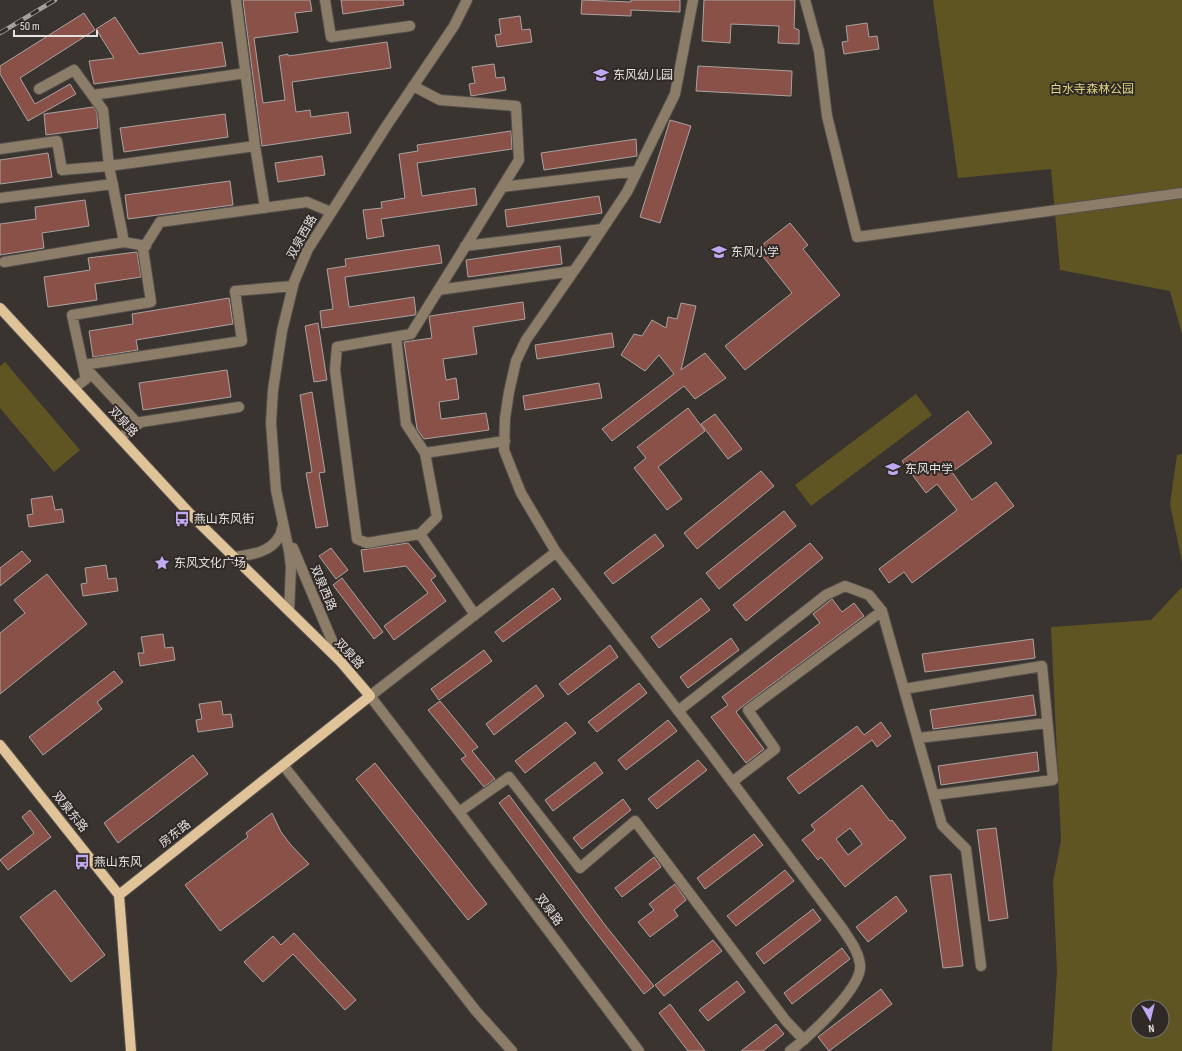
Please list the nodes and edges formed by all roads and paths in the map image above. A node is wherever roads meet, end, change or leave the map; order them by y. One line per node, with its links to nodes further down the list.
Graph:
1 (236, 0): 7 (street)
2 (325, 0): 6 (street)
3 (467, 0): 8 (street, 双泉西路)
4 (693, 0): 14 (street)
5 (805, 0): 17 (street)
6 (410, 26)
7 (246, 73): 10 (street); 11 (street)
8 (413, 86): 16 (street); 20 (street, 双泉西路)
9 (39, 89): 10 (street)
10 (93, 95): 13 (street)
11 (255, 146): 13 (street); 19 (street)
12 (0, 149): 13 (street)
13 (109, 166): 15 (street)
14 (637, 171): 16 (street); 21 (street)
15 (113, 184): 18 (street); 22 (street)
16 (502, 186): 24 (street)
17 (1182, 193)
18 (0, 198)
19 (265, 208): 20 (street); 23 (street)
20 (331, 212): 27 (street, 双泉西路)
21 (602, 229): 24 (street); 26 (street)
22 (124, 242): 23 (street); 25 (street)
23 (146, 246): 31 (street)
24 (465, 246): 28 (street)
25 (4, 262)
26 (574, 271): 28 (street); 36 (street)
27 (294, 286): 31 (street); 38 (street, 双泉西路)
28 (438, 290): 30 (street)
29 (0, 308): 32 (main road, 双泉路)
30 (396, 337): 37 (street); 39 (street)
31 (83, 365): 32 (street); 34 (street)
32 (74, 388): 35 (main road, 双泉路)
33 (239, 407): 34 (street)
34 (138, 424): 35 (street)
35 (120, 438): 41 (main road, 双泉路)
36 (505, 441): 37 (street); 40 (street)
37 (425, 453): 39 (street)
38 (283, 523): 41 (street); 42 (street, 双泉西路); 45 (street, 双泉西路)
39 (420, 534): 44 (street)
40 (556, 552): 44 (street); 48 (street)
41 (234, 557): 42 (main road, 双泉路)
42 (289, 611): 45 (main road, 双泉路)
43 (882, 611): 46 (street); 48 (street); 53 (street)
44 (475, 615): 47 (street)
45 (341, 662): 47 (main road, 双泉路)
46 (904, 689): 49 (street); 50 (street)
47 (370, 696): 52 (main road, 房东路); 55 (street, 双泉路)
48 (678, 711): 53 (street)
49 (1047, 723): 50 (street); 54 (street)
50 (918, 738): 54 (street)
51 (0, 745): 56 (main road, 双泉东路)
52 (284, 765): 56 (main road, 房东路); 60 (street)
53 (732, 782): 58 (street)
54 (934, 795): 57 (street)
55 (459, 812): 58 (street); 61 (street, 双泉路)
56 (120, 895): 59 (main road)
57 (981, 966)
58 (804, 1040): 62 (street)
59 (131, 1051)
60 (512, 1051)
61 (639, 1051)
62 (790, 1051)

